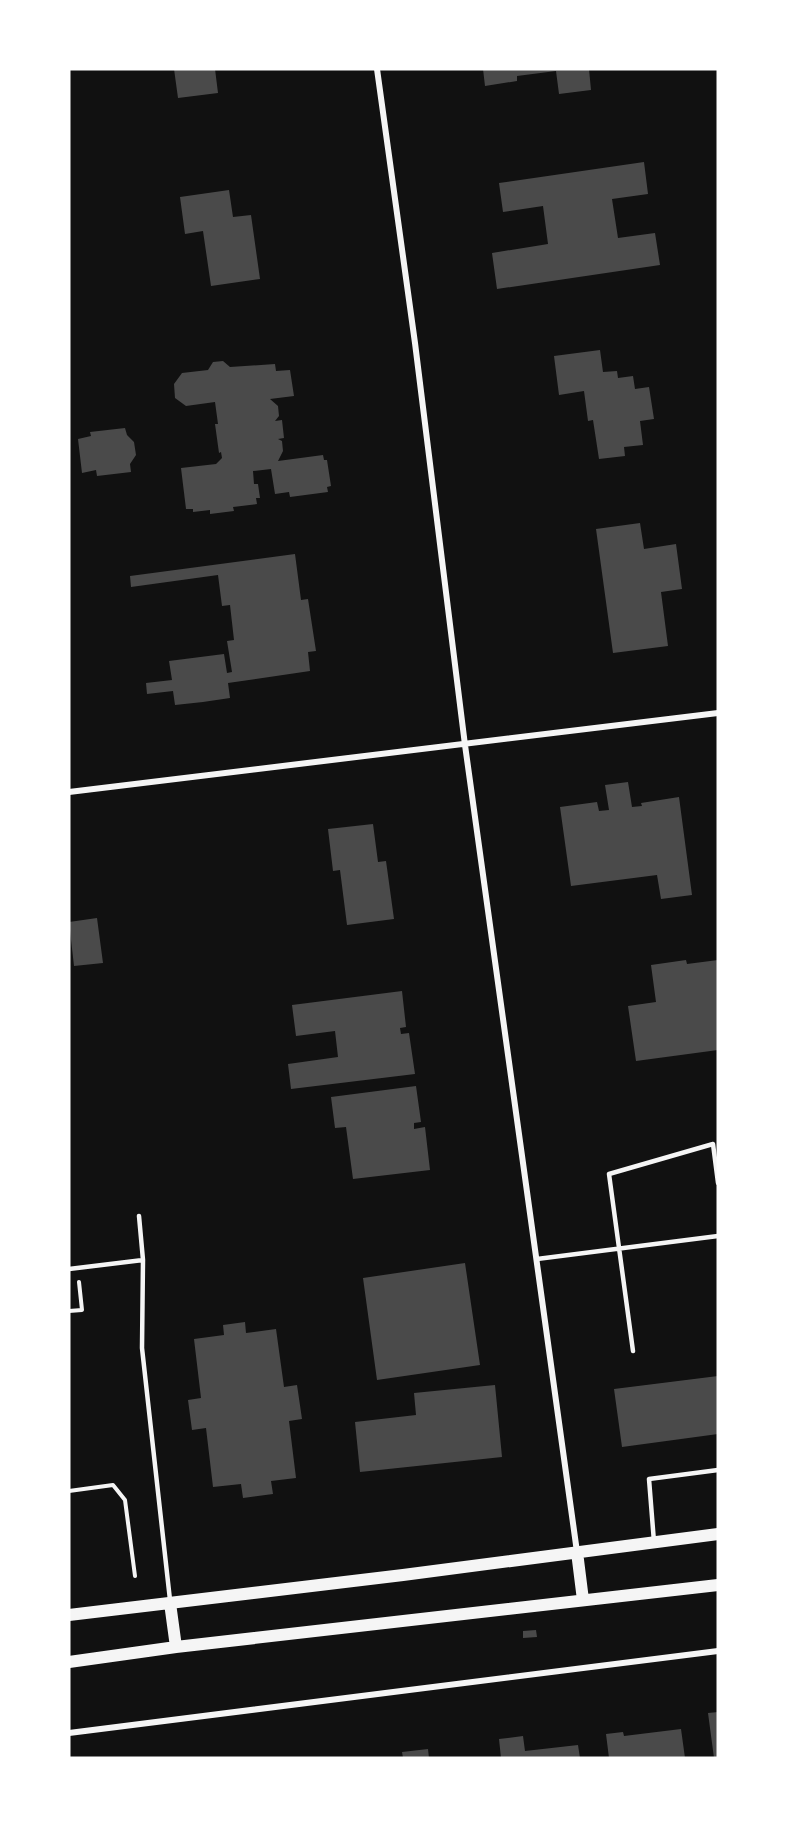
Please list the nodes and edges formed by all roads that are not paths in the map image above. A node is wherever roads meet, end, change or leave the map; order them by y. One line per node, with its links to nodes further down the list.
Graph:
1 (377, 69): 3 (street)
2 (718, 713): 3 (street)
3 (465, 744): 4 (street); 9 (street)
4 (69, 792)
5 (718, 1183): 8 (lane)
6 (139, 1216): 10 (lane)
7 (718, 1236): 8 (lane)
8 (619, 1249): 9 (lane); 12 (lane)
9 (537, 1259): 16 (street)
10 (143, 1260): 11 (lane); 19 (lane)
11 (69, 1269)
12 (633, 1351)
13 (718, 1470): 15 (lane)
14 (718, 1534): 15 (main road)
15 (654, 1542): 16 (main road)
16 (577, 1552): 18 (main road); 19 (main road)
17 (718, 1585): 18 (main road)
18 (583, 1600): 21 (main road)
19 (170, 1603): 20 (main road); 21 (main road)
20 (69, 1615)
21 (176, 1647): 23 (main road)
22 (718, 1651): 24 (street)
23 (69, 1662)
24 (69, 1733)

